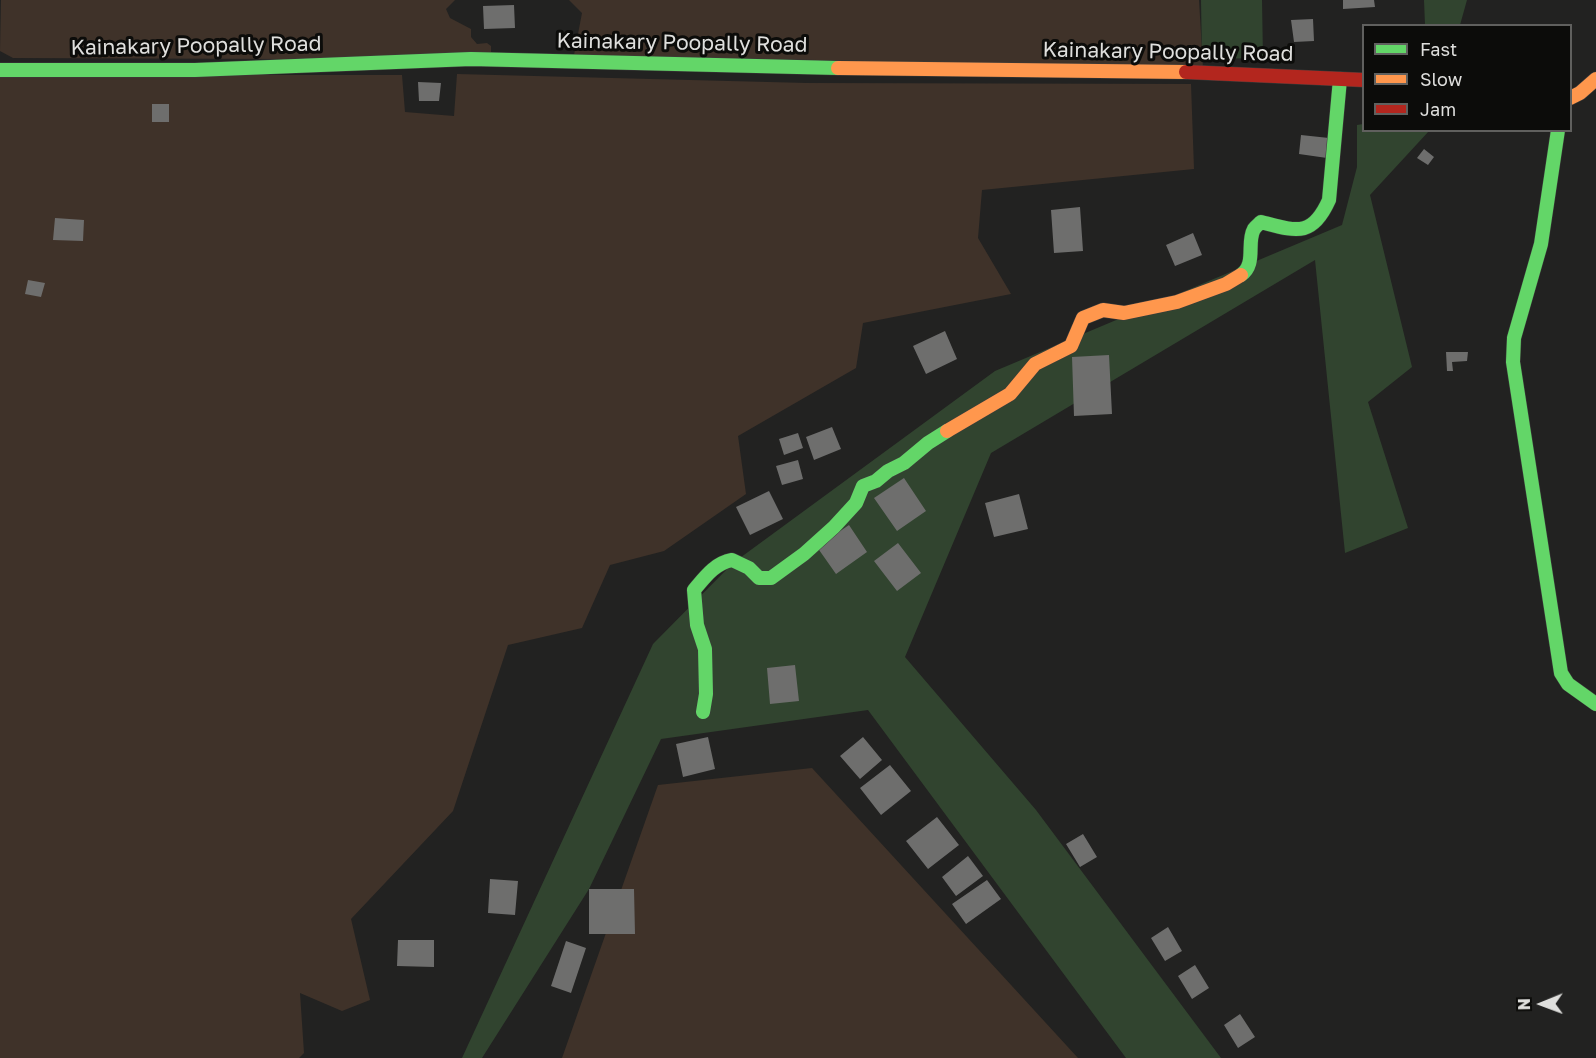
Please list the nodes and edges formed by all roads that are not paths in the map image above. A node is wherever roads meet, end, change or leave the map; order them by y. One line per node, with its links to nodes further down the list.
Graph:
1 (0, 70): 2 (street, Kainakary Poopally Road)
2 (1340, 79): 4 (street, Kainakary Poopally Road); 8 (street)
3 (1596, 79): 5 (street)
4 (1362, 81)
5 (1572, 97)
6 (1558, 132): 7 (street)
7 (1596, 704)
8 (703, 712)

